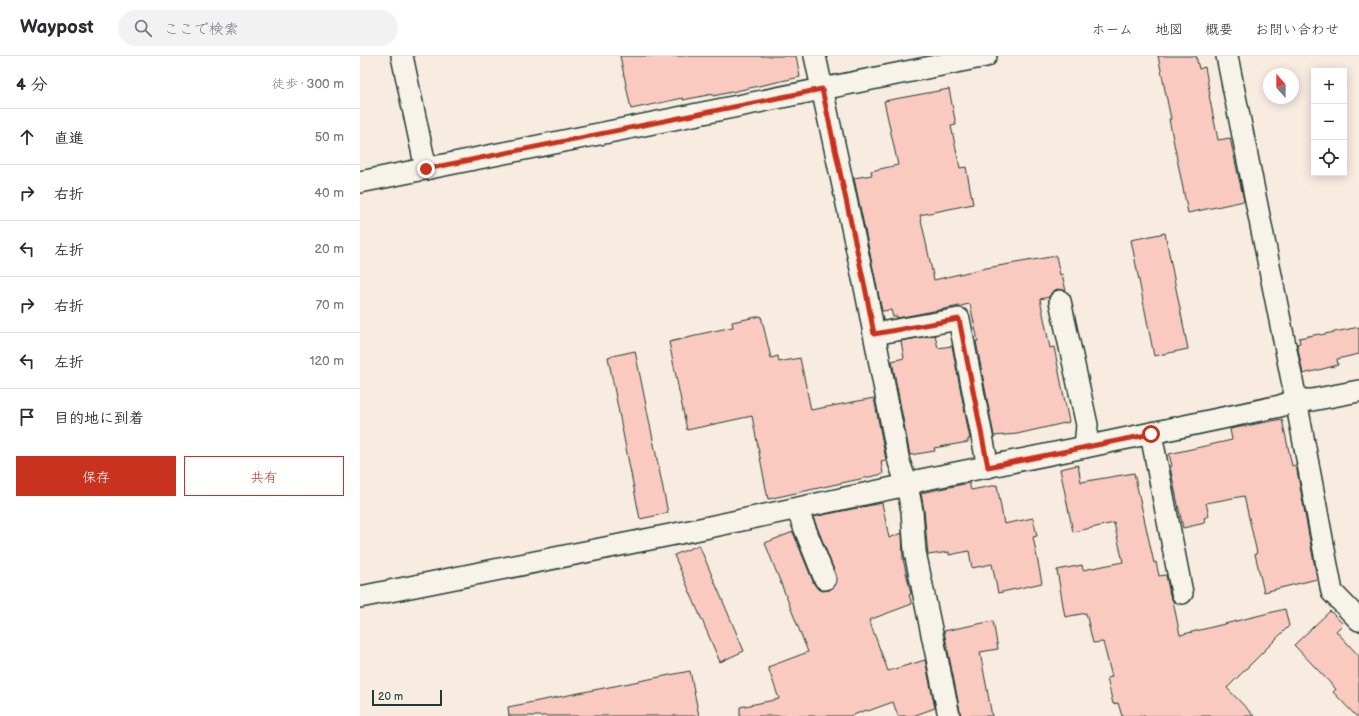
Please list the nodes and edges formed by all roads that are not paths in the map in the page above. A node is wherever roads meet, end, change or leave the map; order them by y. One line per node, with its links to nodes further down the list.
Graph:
1 (402, 56): 6 (street)
2 (815, 56): 5 (street)
3 (986, 56): 5 (street)
4 (1226, 56): 11 (street)
5 (822, 89): 6 (street); 9 (street)
6 (426, 169): 7 (street)
7 (360, 182)
8 (1060, 301): 13 (street)
9 (874, 334): 14 (street); 15 (street)
10 (1359, 390): 11 (street)
11 (1296, 400): 12 (street); 20 (street)
12 (1151, 434): 13 (street); 18 (street)
13 (1085, 447): 14 (street)
14 (988, 467): 15 (street)
15 (907, 485): 16 (street); 21 (street)
16 (796, 509): 17 (street); 19 (street)
17 (825, 579)
18 (1182, 593)
19 (360, 597)
20 (1359, 620)
21 (948, 716)

